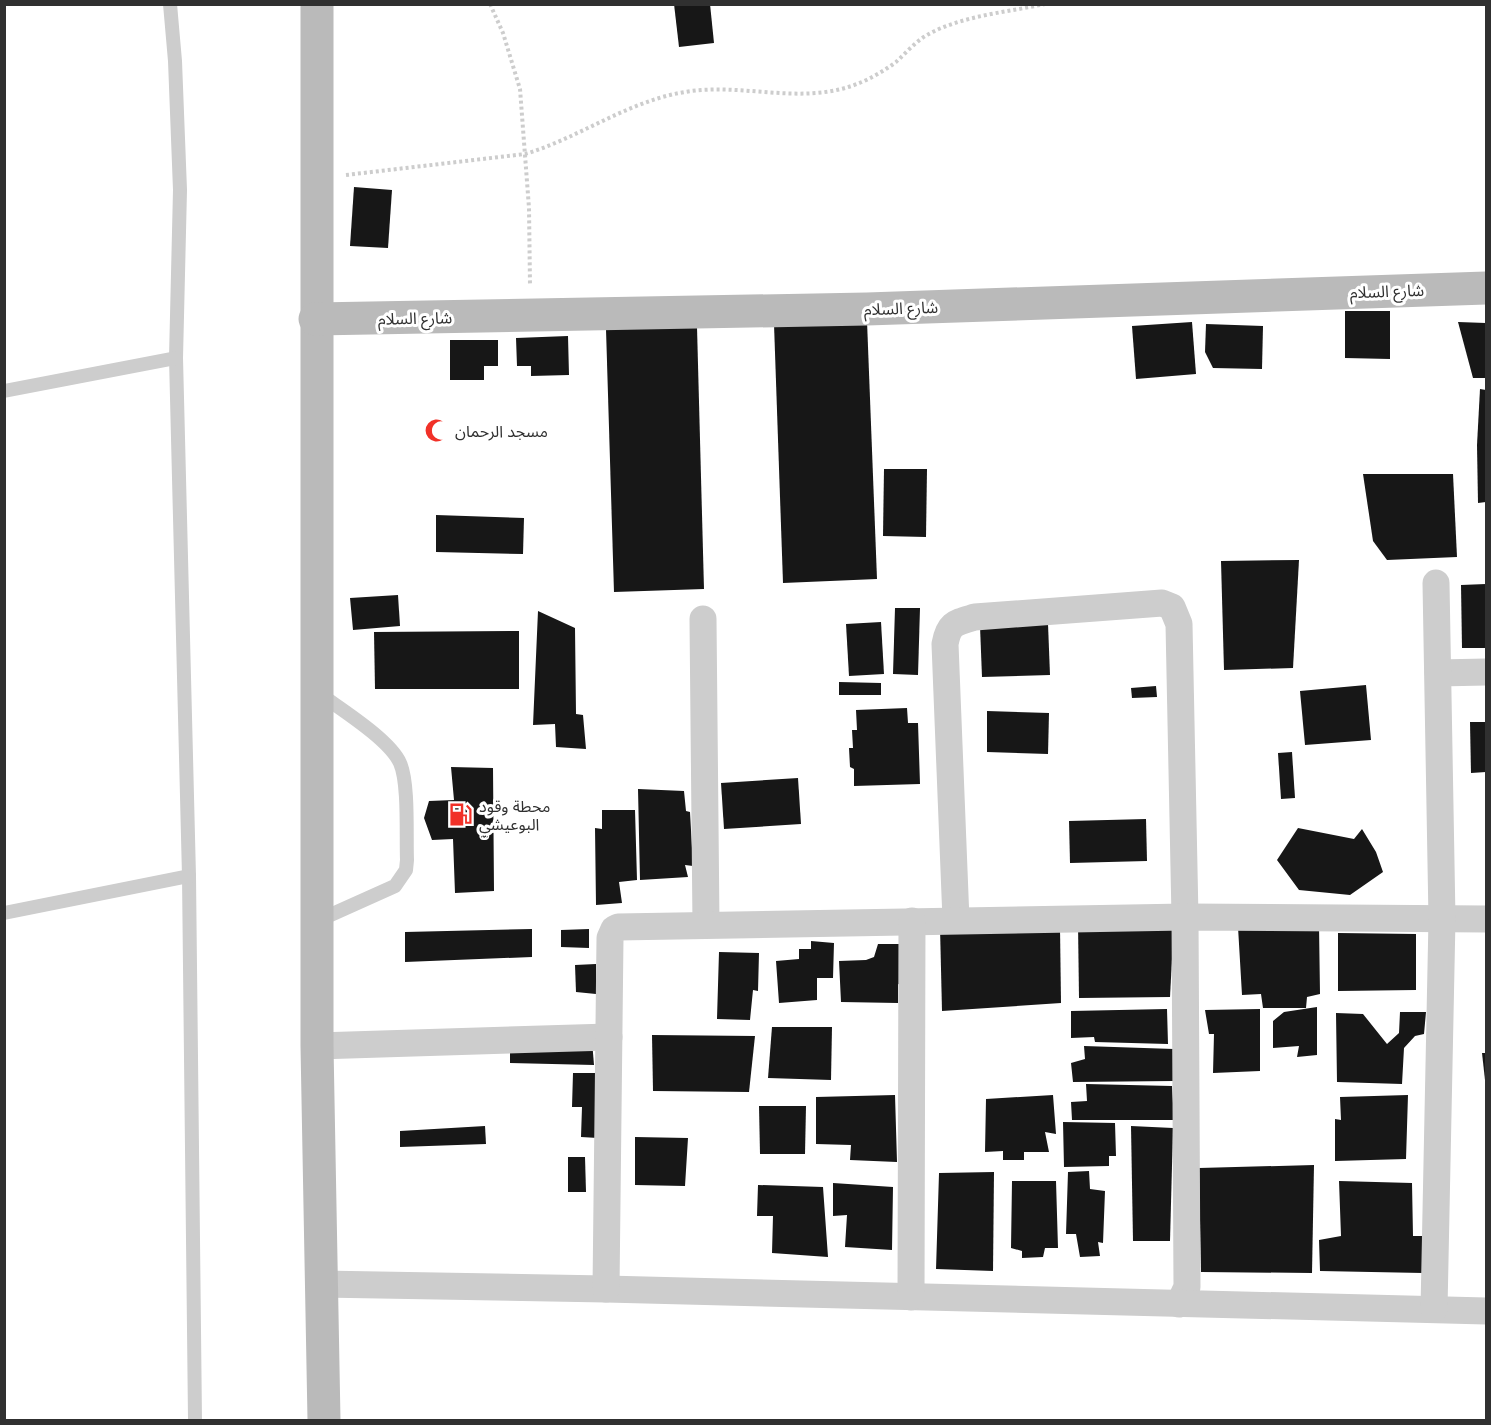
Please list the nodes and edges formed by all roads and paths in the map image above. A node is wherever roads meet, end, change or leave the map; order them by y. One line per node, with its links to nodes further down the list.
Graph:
1 (170, 4): 10 (lane)
2 (317, 4): 6 (main road)
3 (490, 4): 5 (path)
4 (1045, 4): 5 (path)
5 (525, 154): 6 (path); 8 (path)
6 (316, 179): 9 (main road)
7 (1486, 288): 8 (main road, شارع السلام)
8 (530, 316): 9 (main road, شارع السلام)
9 (315, 319): 16 (main road)
10 (176, 358): 11 (lane); 17 (lane)
11 (4, 391)
12 (1436, 583): 15 (street)
13 (703, 620): 25 (street)
14 (1486, 672): 15 (street)
15 (1438, 673): 20 (street)
16 (316, 691): 23 (main road); 23 (lane)
17 (189, 876): 18 (lane); 34 (lane)
18 (4, 914)
19 (1185, 917): 20 (street); 22 (street); 22 (street); 31 (street)
20 (1442, 919): 21 (street); 32 (street)
21 (1486, 919)
22 (956, 920): 24 (street)
23 (317, 921): 27 (main road)
24 (912, 921): 25 (street); 30 (street)
25 (705, 925): 26 (street)
26 (609, 1037): 27 (street); 29 (street)
27 (318, 1046): 28 (main road)
28 (321, 1284): 29 (street); 35 (main road)
29 (606, 1289): 30 (street)
30 (911, 1297): 31 (street)
31 (1179, 1304): 32 (street)
32 (1434, 1309): 33 (street)
33 (1486, 1311)
34 (195, 1420)
35 (324, 1420)

